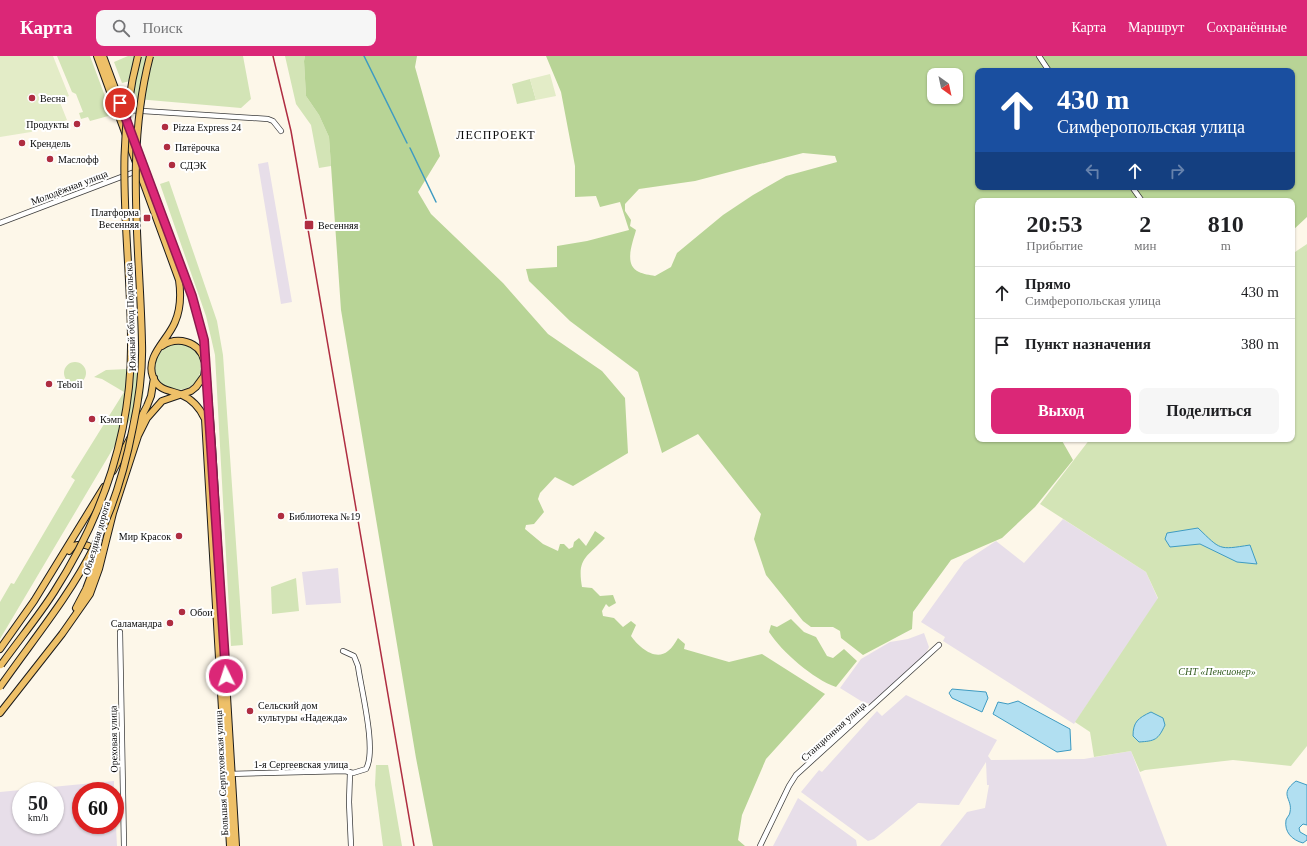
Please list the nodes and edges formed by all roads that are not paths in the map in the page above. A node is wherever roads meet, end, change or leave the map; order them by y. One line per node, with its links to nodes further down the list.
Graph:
1 (97, 56): 9 (main road)
2 (103, 56): 7 (main road)
3 (138, 56): 21 (main road, Южный обход Подольска, bridge)
4 (150, 56): 22 (main road, Южный обход Подольска, bridge)
5 (1039, 56): 6 (street)
6 (1047, 68)
7 (124, 111): 8 (street); 9 (main road)
8 (281, 131)
9 (142, 169): 10 (street, Молодёжная улица); 11 (main road); 12 (main road)
10 (0, 223)
11 (160, 347): 12 (main road); 13 (main road)
12 (205, 364): 14 (main road); 25 (main road, Большая Серпуховская улица)
13 (154, 378): 14 (main road); 15 (main road, Объездная дорога)
14 (179, 394): 17 (main road, Объездная дорога); 25 (main road, Большая Серпуховская улица)
15 (50, 576): 17 (main road); 19 (main road, Объездная дорога)
16 (120, 632): 26 (street, Ореховая улица)
17 (62, 634): 23 (main road, Объездная дорога)
18 (939, 645): 30 (street, Станционная улица)
19 (0, 649)
20 (343, 651): 24 (street, 1-я Сергеевская улица)
21 (0, 666)
22 (0, 687)
23 (0, 713)
24 (350, 773): 25 (street, 1-я Сергеевская улица); 29 (street)
25 (229, 774): 27 (main road, Большая Серпуховская улица); 28 (main road, Большая Серпуховская улица)
26 (124, 846)
27 (230, 846)
28 (236, 846)
29 (351, 846)
30 (760, 846)

